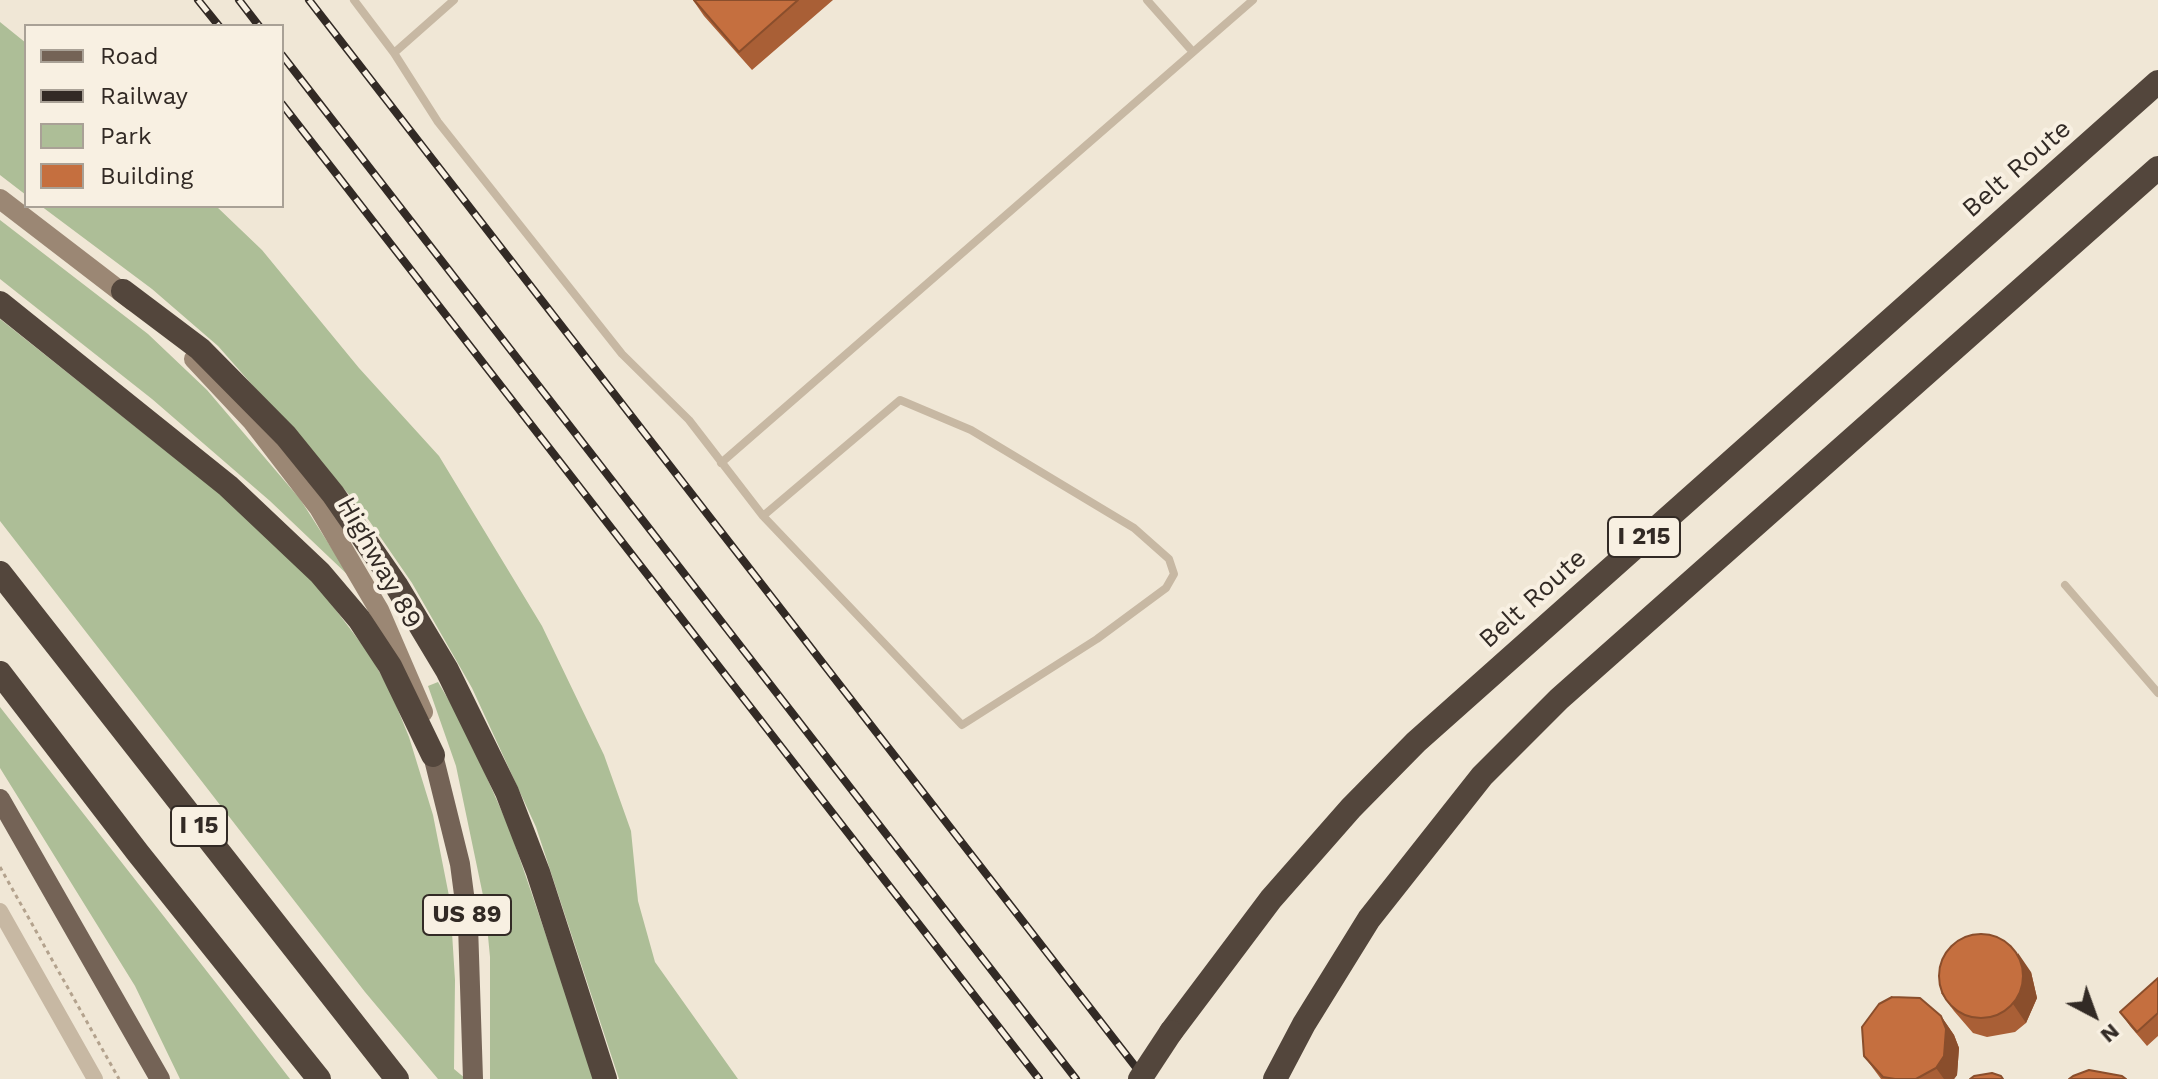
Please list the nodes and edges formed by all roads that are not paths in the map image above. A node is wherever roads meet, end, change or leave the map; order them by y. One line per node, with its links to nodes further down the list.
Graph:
1 (354, 0): 6 (lane)
2 (454, 0): 6 (lane)
3 (1147, 0): 5 (lane)
4 (1253, 0): 5 (lane)
5 (1193, 52): 12 (lane)
6 (394, 53): 12 (lane)
7 (2158, 82): 27 (highway, Belt Route / I 215, bridge)
8 (2158, 168): 28 (highway, I 215)
9 (0, 199): 10 (main road, Highway 89 / US 89)
10 (123, 291): 18 (main road, Highway 89 / US 89); 26 (highway)
11 (0, 303): 18 (highway)
12 (721, 463): 13 (lane)
13 (763, 516): 13 (lane)
14 (0, 573): 24 (highway, I 15)
15 (2065, 585): 17 (lane)
16 (0, 673): 23 (highway, I 15)
17 (2158, 693)
18 (433, 755): 25 (main road, Highway 89 / US 89)
19 (0, 799): 22 (main road)
20 (0, 911): 21 (street)
21 (95, 1079)
22 (160, 1079)
23 (319, 1079)
24 (397, 1079)
25 (473, 1079)
26 (605, 1079)
27 (1140, 1079)
28 (1275, 1079)

